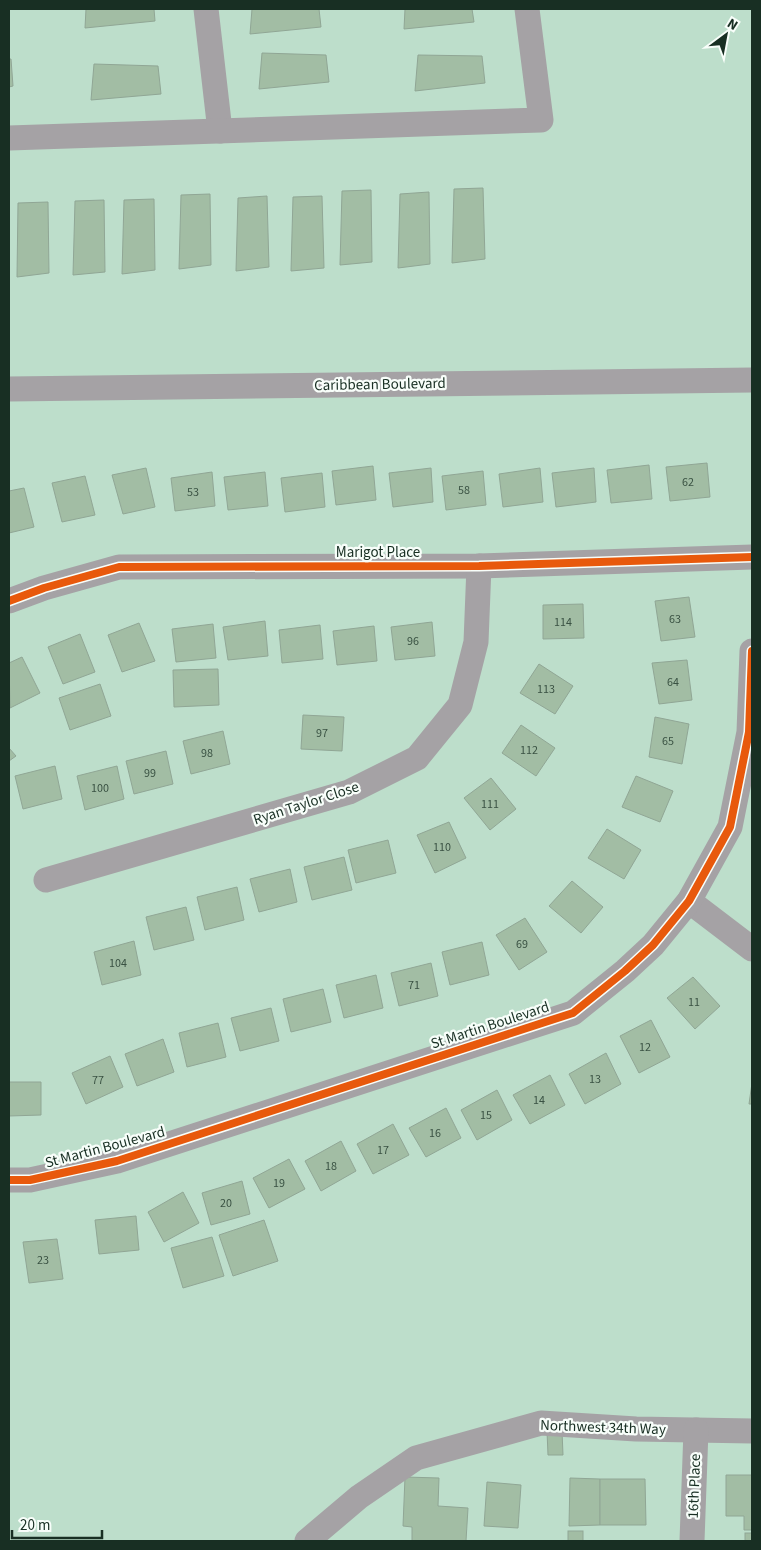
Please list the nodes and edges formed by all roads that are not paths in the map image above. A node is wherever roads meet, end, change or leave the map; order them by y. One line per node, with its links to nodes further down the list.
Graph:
1 (206, 9): 3 (street)
2 (527, 9): 3 (street)
3 (220, 130): 4 (street)
4 (9, 138)
5 (752, 380): 6 (street, Caribbean Boulevard)
6 (9, 389)
7 (752, 557): 8 (street, Marigot Place)
8 (478, 566): 9 (street, Marigot Place); 11 (street, Ryan Taylor Close)
9 (9, 602)
10 (752, 650): 12 (street, St Martin Boulevard)
11 (46, 880)
12 (688, 901): 13 (street); 14 (street, St Martin Boulevard)
13 (752, 948)
14 (9, 1180)
15 (696, 1430): 16 (street, Northwest 34th Way); 17 (street, Northwest 34th Way); 18 (street, 16th Place)
16 (752, 1431)
17 (307, 1541)
18 (692, 1541)

